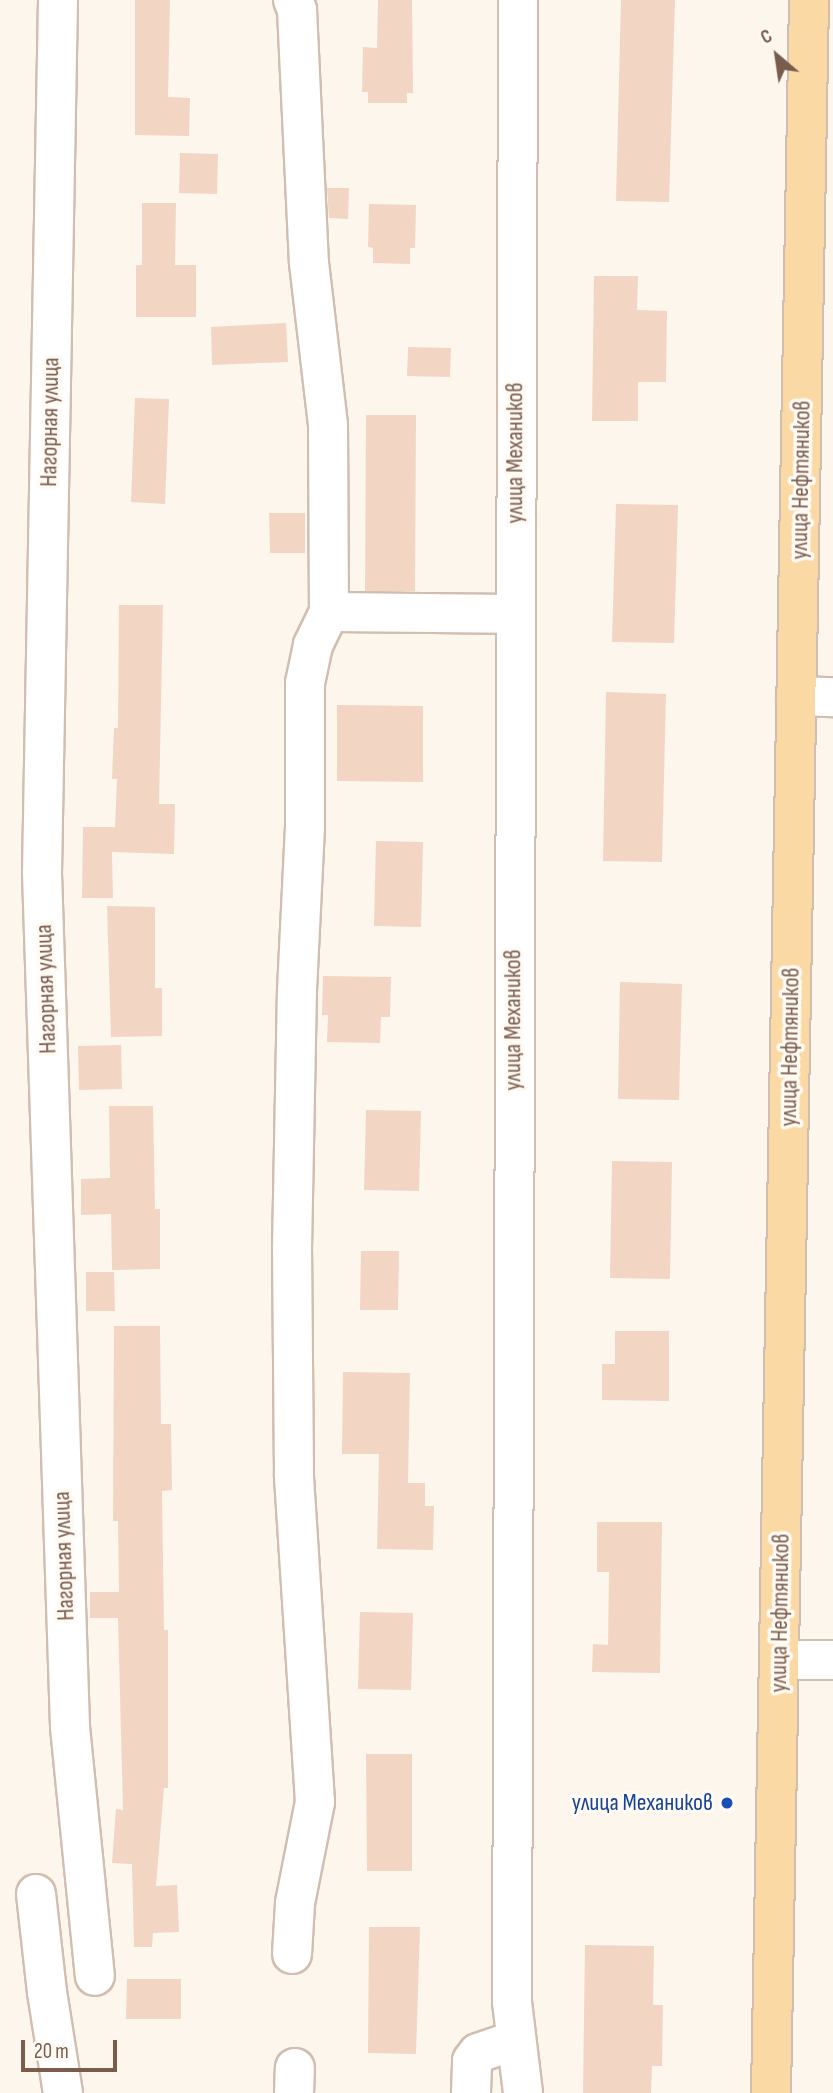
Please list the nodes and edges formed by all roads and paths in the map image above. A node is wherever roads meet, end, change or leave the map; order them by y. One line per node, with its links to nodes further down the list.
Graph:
1 (58, 0): 12 (street, Нагорная улица)
2 (293, 0): 5 (street)
3 (518, 0): 6 (street, улица Механиков)
4 (809, 0): 7 (main road, улица Нефтяников)
5 (329, 612): 6 (street); 11 (street)
6 (513, 614): 13 (street, улица Механиков)
7 (815, 696): 8 (main road, улица Нефтяников)
8 (779, 1660): 9 (street); 17 (main road, улица Нефтяников)
9 (833, 1660)
10 (36, 1894): 14 (street)
11 (292, 1954)
12 (95, 1976)
13 (516, 2040): 15 (street); 16 (street, улица Механиков)
14 (63, 2093)
15 (471, 2093)
16 (523, 2093)
17 (771, 2093)

